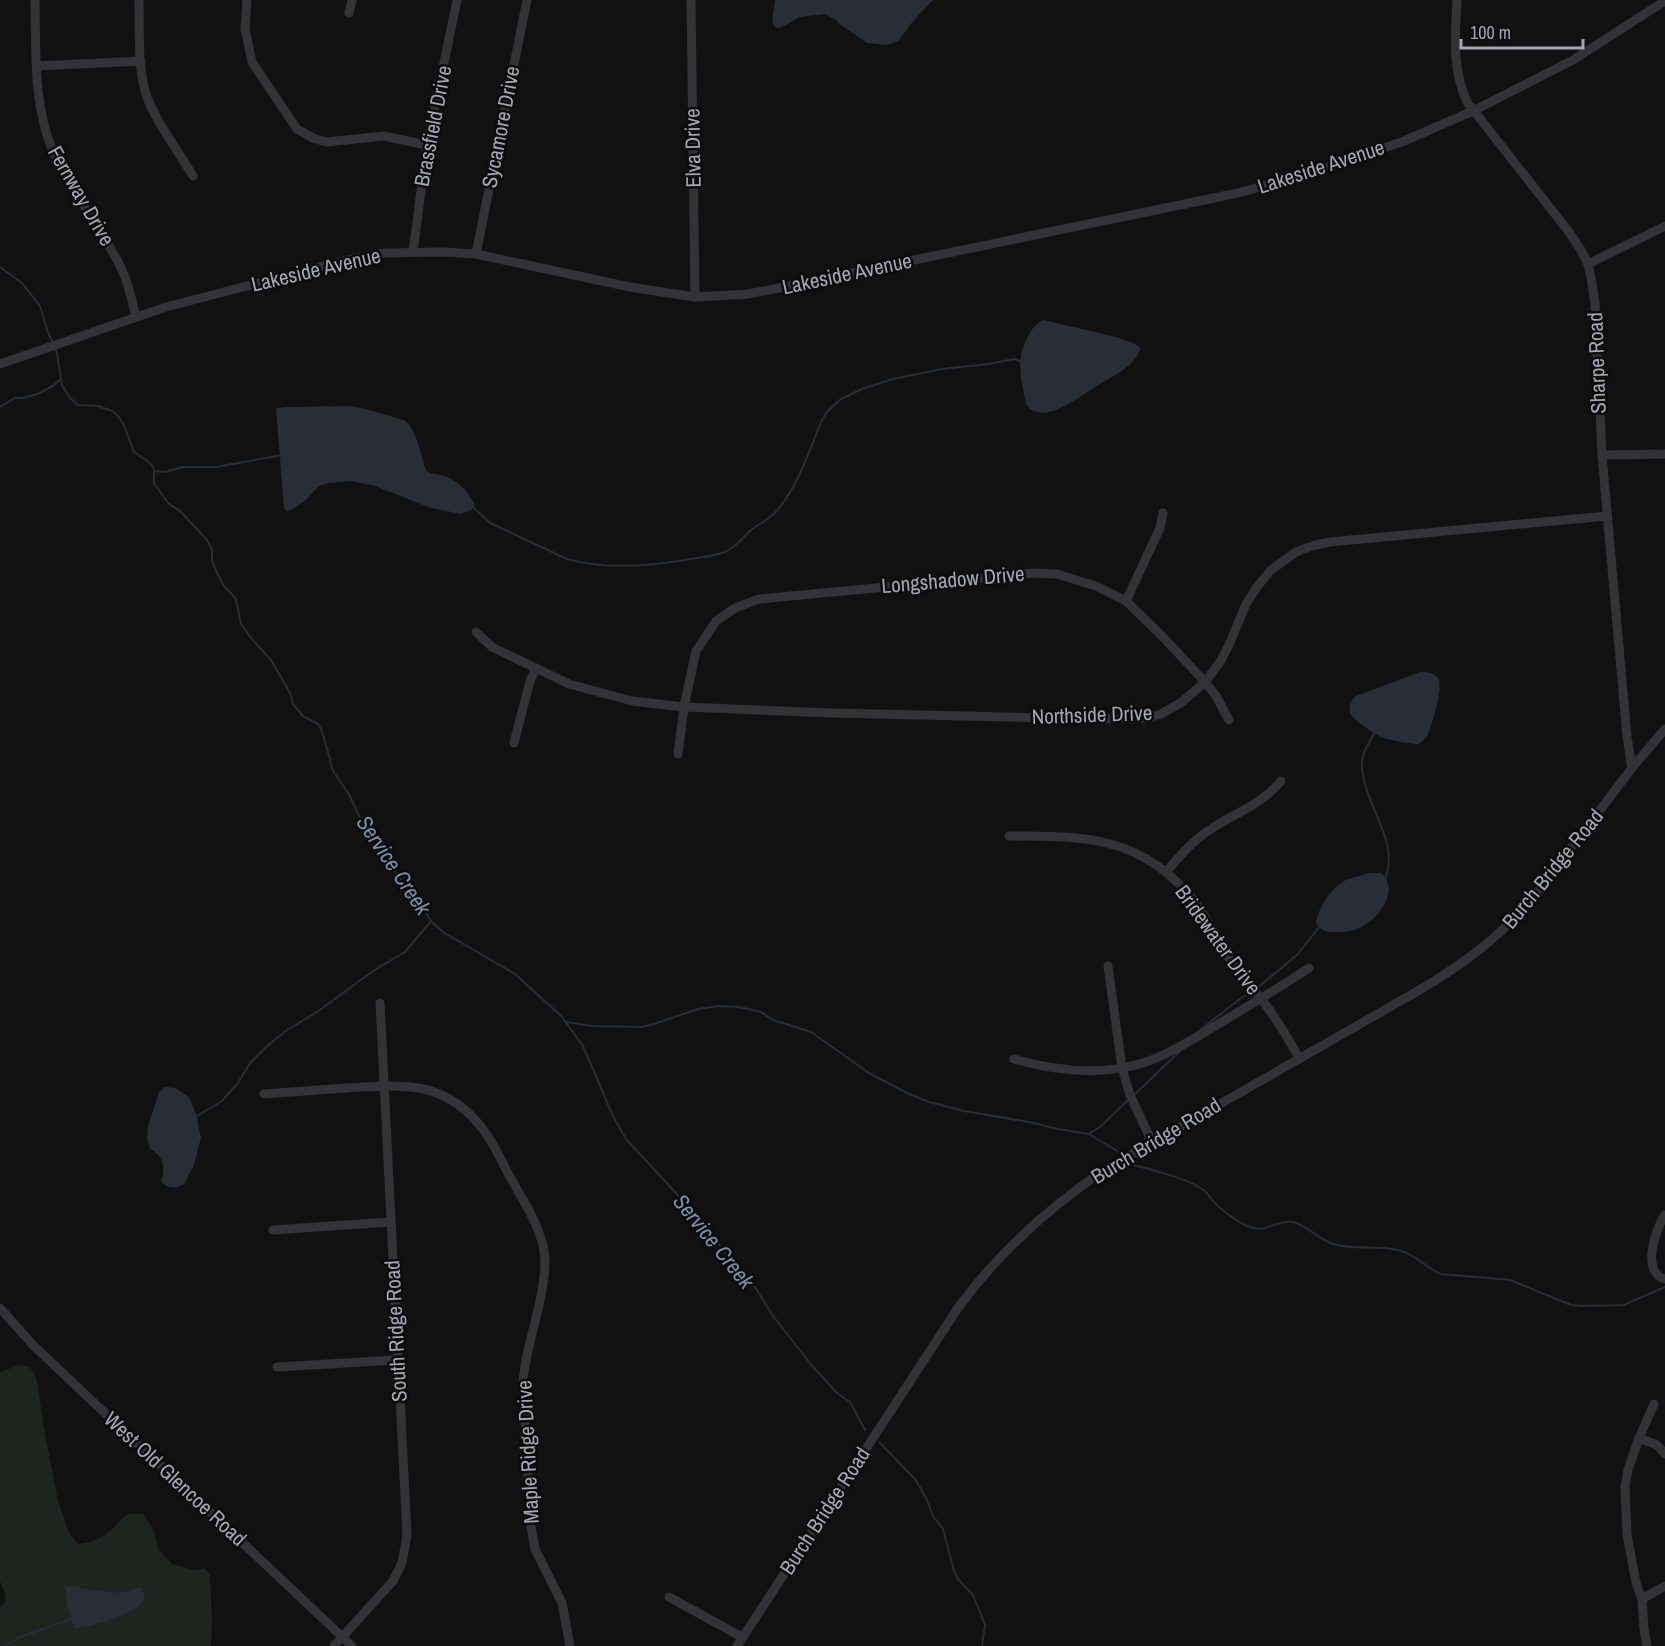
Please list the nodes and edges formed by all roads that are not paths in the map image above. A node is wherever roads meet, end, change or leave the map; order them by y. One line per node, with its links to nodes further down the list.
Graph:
1 (35, 0): 12 (street, Fernway Drive)
2 (139, 0): 11 (street)
3 (247, 0): 14 (street)
4 (352, 0): 10 (street)
5 (458, 0): 14 (street, Brassfield Drive)
6 (527, 0): 18 (street, Sycamore Drive)
7 (690, 0): 20 (street, Elva Drive)
8 (1457, 0): 13 (street, Sharpe Road)
9 (1665, 1): 13 (street, Lakeside Avenue)
10 (349, 13)
11 (141, 61): 12 (street); 15 (street)
12 (37, 66): 21 (street, Fernway Drive)
13 (1473, 111): 19 (street, Sharpe Road); 20 (street, Lakeside Avenue)
14 (427, 145): 17 (street, Brassfield Drive)
15 (193, 176)
16 (1665, 226): 19 (street)
17 (413, 252): 18 (street, Lakeside Avenue); 21 (street, Lakeside Avenue)
18 (476, 254): 20 (street, Lakeside Avenue)
19 (1587, 264): 23 (street, Sharpe Road)
20 (695, 297)
21 (136, 316): 22 (street, Lakeside Avenue)
22 (0, 364)
23 (1602, 454): 24 (street); 26 (street, Sharpe Road)
24 (1665, 454)
25 (1163, 513): 27 (street)
26 (1607, 516): 30 (street, Northside Drive); 36 (street, Sharpe Road)
27 (1126, 601): 30 (street, Longshadow Drive); 31 (street, Longshadow Drive)
28 (476, 632): 29 (street, Northside Drive)
29 (536, 668): 31 (street, Northside Drive); 34 (street)
30 (1205, 682): 31 (street, Northside Drive); 32 (street, Longshadow Drive)
31 (684, 707): 35 (street, Longshadow Drive)
32 (1229, 720)
33 (1665, 729): 36 (street, Burch Bridge Road)
34 (514, 743)
35 (678, 753)
36 (1632, 768): 44 (street, Burch Bridge Road)
37 (1281, 781): 39 (street)
38 (1009, 836): 39 (street, Bridewater Drive)
39 (1166, 872): 42 (street, Bridewater Drive)
40 (1108, 966): 46 (street)
41 (1309, 968): 42 (street)
42 (1262, 999): 44 (street, Bridewater Drive); 46 (street)
43 (380, 1003): 47 (street, South Ridge Road)
44 (1299, 1058): 49 (street, Burch Bridge Road)
45 (1014, 1059): 46 (street)
46 (1122, 1068): 49 (street)
47 (384, 1086): 48 (street, Maple Ridge Drive); 51 (street, South Ridge Road); 67 (street, Maple Ridge Drive)
48 (264, 1094)
49 (1152, 1142): 64 (street, Burch Bridge Road)
50 (1665, 1215): 53 (street)
51 (390, 1222): 52 (street); 55 (street, South Ridge Road)
52 (273, 1230)
53 (1665, 1278)
54 (0, 1308): 63 (street, West Old Glencoe Road)
55 (398, 1360): 56 (street); 63 (street, South Ridge Road)
56 (277, 1367)
57 (1654, 1404): 58 (street)
58 (1639, 1438): 59 (street); 62 (street)
59 (1665, 1454)
60 (1665, 1586): 62 (street)
61 (669, 1597): 64 (street)
62 (1642, 1599): 69 (street)
63 (343, 1636): 65 (street, South Ridge Road); 66 (street, West Old Glencoe Road)
64 (742, 1637): 68 (street, Burch Bridge Road)
65 (334, 1646)
66 (352, 1646)
67 (570, 1646)
68 (737, 1646)
69 (1647, 1646)

